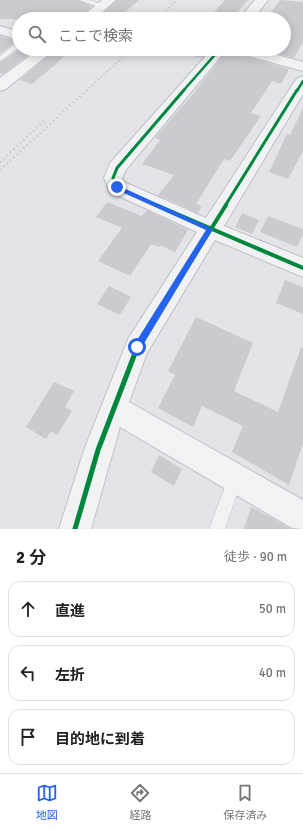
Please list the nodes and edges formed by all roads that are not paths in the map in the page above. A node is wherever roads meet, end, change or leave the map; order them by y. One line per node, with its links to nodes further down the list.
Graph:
1 (82, 0): 3 (lane)
2 (262, 0): 5 (street)
3 (107, 3): 4 (street)
4 (95, 12)
5 (252, 12)
6 (0, 30): 7 (street)
7 (12, 34)
8 (12, 50): 12 (lane)
9 (39, 56): 15 (street)
10 (214, 56): 16 (street)
11 (264, 56): 13 (street)
12 (0, 58)
13 (303, 67)
14 (303, 81): 16 (street)
15 (0, 86)
16 (210, 229): 17 (street); 18 (street)
17 (303, 268)
18 (113, 408): 19 (street); 21 (street)
19 (235, 478): 20 (street); 22 (lane)
20 (303, 517)
21 (75, 529)
22 (217, 529)

